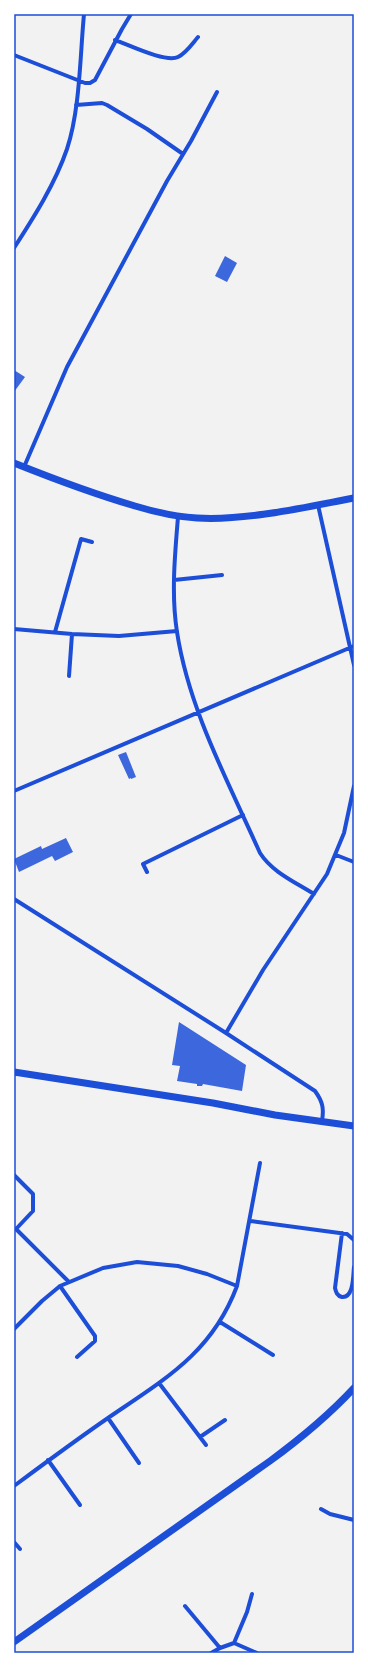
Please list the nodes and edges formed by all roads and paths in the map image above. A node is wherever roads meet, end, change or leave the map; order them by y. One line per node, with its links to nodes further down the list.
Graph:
1 (84, 14): 6 (street)
2 (131, 14): 4 (street)
3 (198, 37): 4 (street)
4 (116, 40): 6 (street)
5 (14, 55): 6 (street)
6 (78, 80): 8 (street)
7 (217, 92): 9 (street)
8 (76, 105): 9 (street); 10 (street)
9 (183, 154): 12 (street)
10 (14, 248)
11 (14, 464): 12 (street)
12 (24, 467): 15 (street)
13 (354, 498): 14 (street)
14 (318, 504): 15 (street); 23 (street)
15 (178, 517): 18 (street)
16 (92, 542): 21 (street)
17 (222, 575): 18 (street)
18 (174, 580): 20 (street)
19 (14, 629): 21 (street)
20 (176, 631): 22 (street); 26 (street)
21 (55, 632): 22 (street)
22 (72, 634): 25 (street)
23 (352, 647): 24 (street); 26 (street)
24 (354, 665)
25 (68, 676)
26 (197, 712): 28 (street); 29 (street)
27 (354, 786): 30 (street)
28 (14, 791)
29 (243, 815): 32 (street); 33 (street)
30 (336, 855): 31 (street); 33 (street)
31 (354, 862)
32 (147, 872)
33 (314, 894): 35 (street)
34 (14, 899): 35 (street)
35 (226, 1033): 37 (street)
36 (14, 1072): 37 (street)
37 (322, 1122): 38 (street)
38 (354, 1126)
39 (260, 1163): 41 (street)
40 (14, 1175): 45 (street)
41 (250, 1221): 42 (street); 47 (street)
42 (342, 1233): 43 (street); 44 (street)
43 (354, 1240)
44 (354, 1267)
45 (69, 1282): 46 (street); 47 (street)
46 (60, 1286): 50 (street); 53 (street)
47 (238, 1286): 49 (street)
48 (14, 1322): 50 (street)
49 (220, 1322): 52 (street); 54 (street)
50 (18, 1325): 51 (street)
51 (14, 1329)
52 (273, 1355)
53 (77, 1358)
54 (159, 1384): 56 (street); 58 (street)
55 (354, 1388): 70 (street)
56 (108, 1418): 60 (street); 61 (street)
57 (225, 1420): 58 (street)
58 (200, 1437): 59 (street)
59 (206, 1445)
60 (48, 1460): 62 (street); 63 (street)
61 (139, 1463)
62 (14, 1486)
63 (80, 1505)
64 (322, 1509): 65 (street)
65 (354, 1520)
66 (14, 1542): 67 (street)
67 (20, 1549)
68 (252, 1594): 71 (street)
69 (186, 1606): 72 (street)
70 (14, 1642)
71 (234, 1643): 72 (street); 74 (street)
72 (220, 1648): 73 (street)
73 (211, 1653)
74 (257, 1653)

